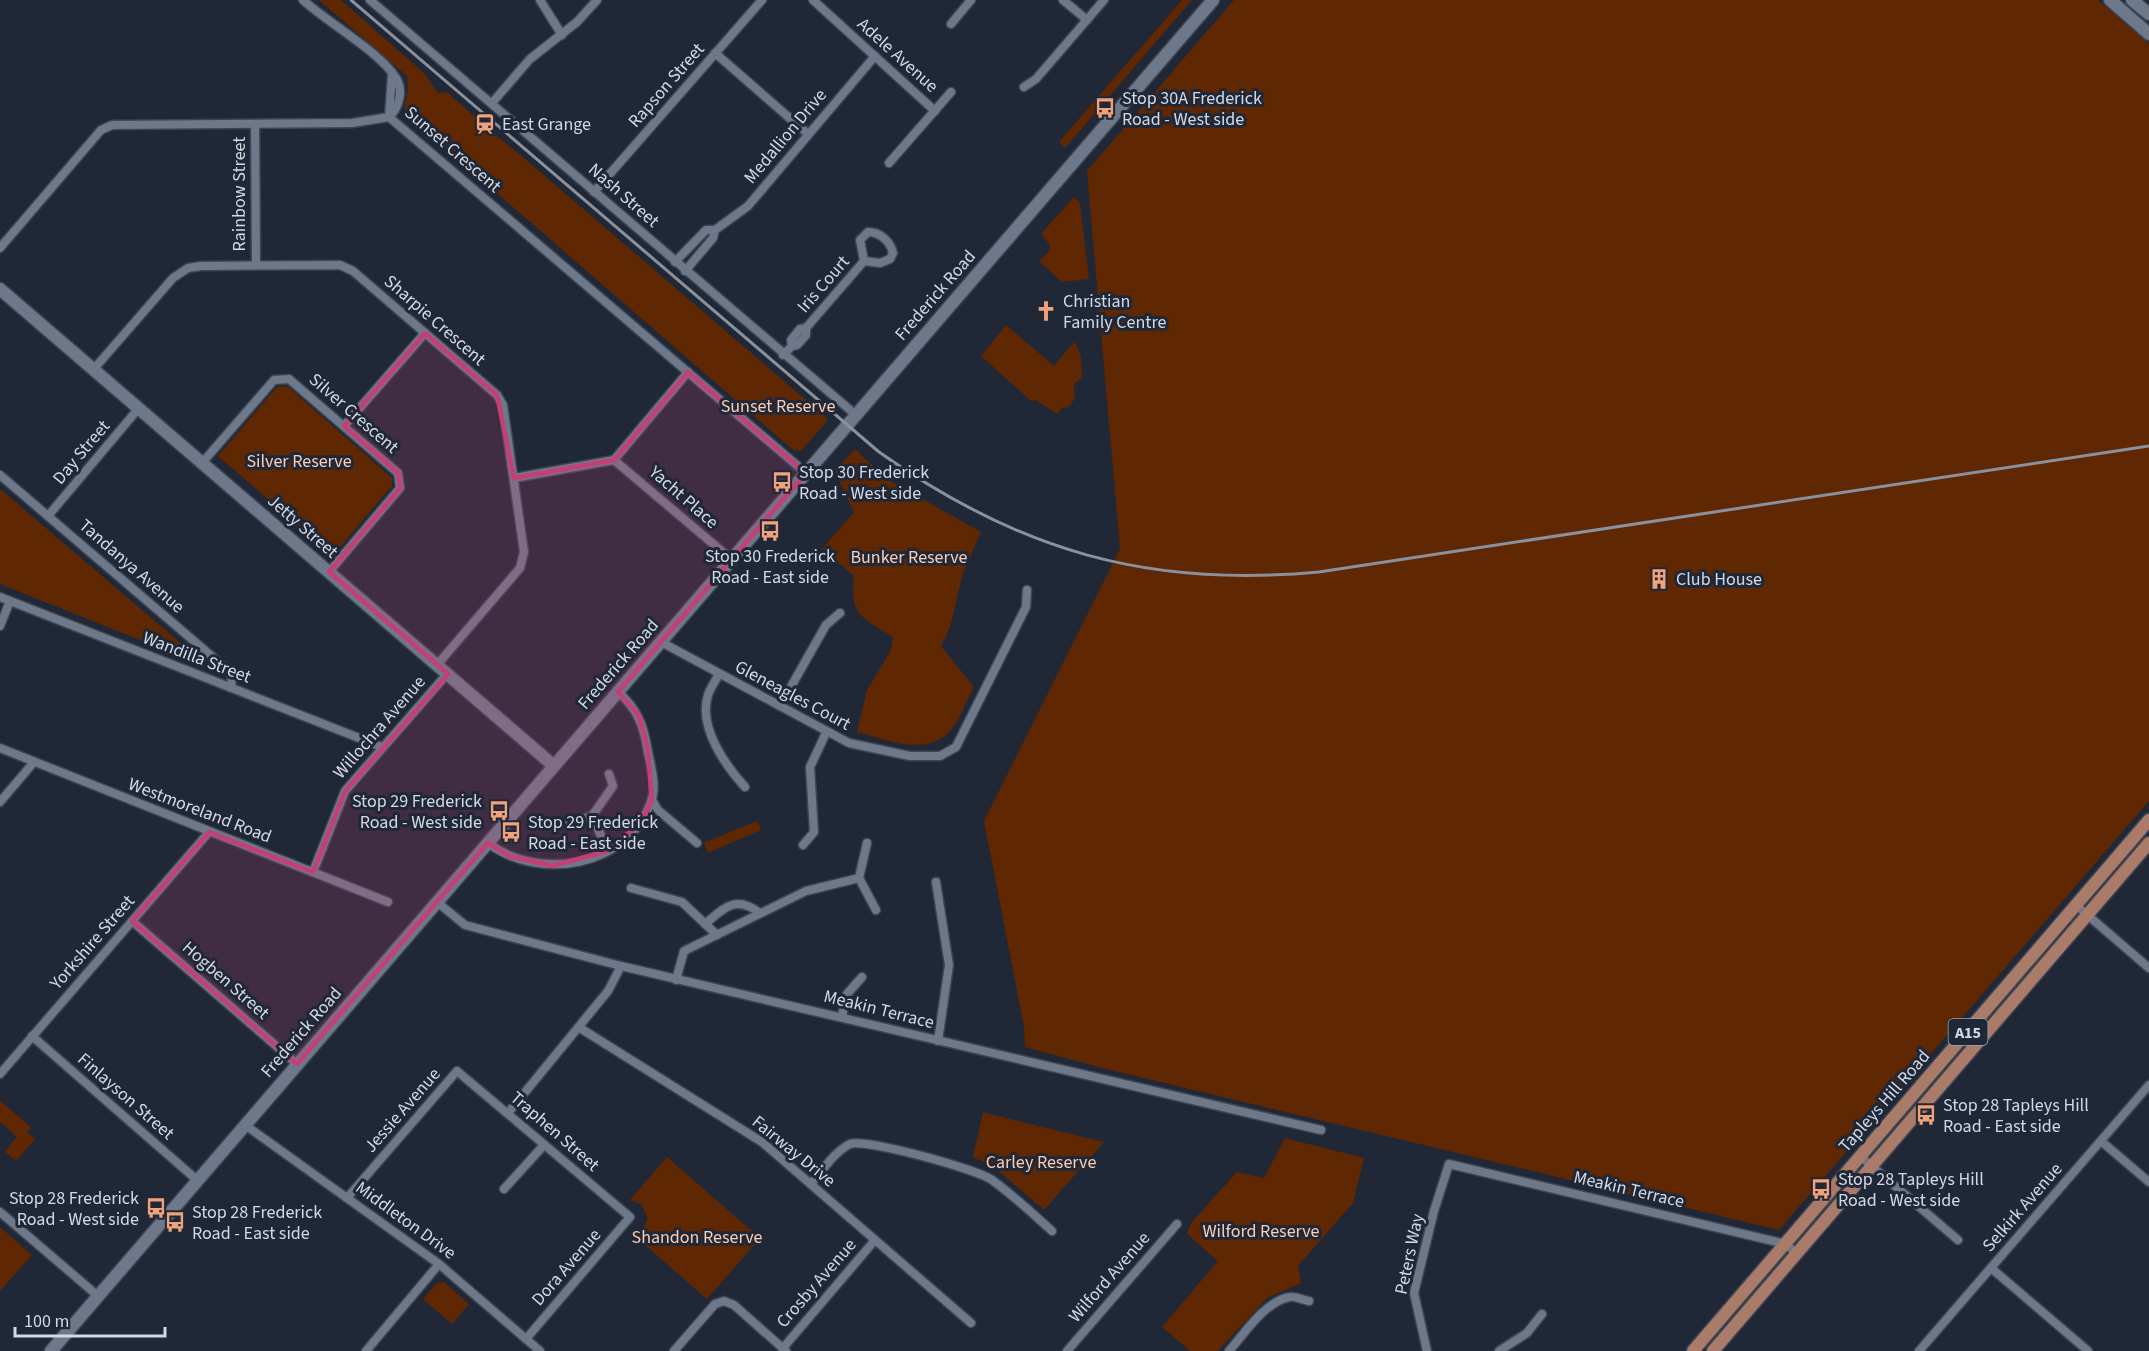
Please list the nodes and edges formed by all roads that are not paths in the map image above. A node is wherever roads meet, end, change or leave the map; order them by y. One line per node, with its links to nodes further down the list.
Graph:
1 (303, 0): 24 (street)
2 (370, 0): 22 (street, Nash Street)
3 (540, 0): 17 (street)
4 (597, 0): 17 (street)
5 (762, 0): 18 (street, Rapson Street)
6 (813, 0): 19 (street, Adele Avenue)
7 (971, 0): 15 (street)
8 (1063, 0): 14 (street)
9 (1104, 0): 14 (street)
10 (1213, 0): 41 (main road, Frederick Road)
11 (2110, 0): 13 (main road)
12 (2141, 5): 13 (street)
13 (2130, 17): 16 (main road)
14 (1086, 20): 20 (street)
15 (951, 24)
16 (2149, 34)
17 (562, 35): 22 (street)
18 (715, 53): 26 (street); 28 (street, Rapson Street)
19 (874, 56): 23 (street, Adele Avenue); 26 (street, Medallion Drive)
20 (1024, 87)
21 (951, 92): 23 (street)
22 (492, 103): 28 (street, Nash Street)
23 (935, 111): 27 (street)
24 (389, 117): 25 (street, Sunset Crescent); 39 (street, Sunset Crescent)
25 (255, 124): 30 (street, Sunset Crescent); 33 (street, Rainbow Street)
26 (808, 134): 29 (street, Medallion Drive)
27 (889, 163)
28 (594, 192): 32 (street, Nash Street)
29 (715, 230): 32 (street, Medallion Drive); 34 (street, Medallion Drive)
30 (0, 248)
31 (864, 261): 37 (street, Iris Court)
32 (675, 262): 34 (street, Nash Street)
33 (256, 264): 36 (street, Sharpie Crescent); 38 (street, Sharpie Crescent)
34 (685, 271): 37 (street, Nash Street)
35 (0, 289): 38 (main road, Jetty Street)
36 (425, 333): 42 (street); 47 (street, Sharpie Crescent)
37 (783, 355): 41 (street, Nash Street)
38 (93, 370): 40 (main road, Jetty Street)
39 (688, 372): 43 (street); 45 (street, Sunset Crescent)
40 (138, 409): 44 (main road, Jetty Street); 48 (street, Day Street)
41 (856, 415): 45 (main road, Frederick Road)
42 (344, 426): 44 (street, Silver Crescent); 50 (street, Silver Crescent)
43 (614, 460): 47 (street); 49 (street, Yacht Place)
44 (202, 463): 50 (main road, Jetty Street)
45 (806, 473): 49 (main road, Frederick Road)
46 (0, 475): 48 (street, Tandanya Avenue)
47 (514, 477): 57 (street, Sharpie Crescent)
48 (48, 516): 60 (street, Tandanya Avenue)
49 (731, 559): 56 (main road, Frederick Road)
50 (329, 572): 57 (main road, Jetty Street)
51 (1027, 590): 63 (street, Gleneagles Court)
52 (0, 597): 53 (street, Wandilla Street)
53 (10, 601): 55 (street); 60 (street, Wandilla Street)
54 (840, 613): 62 (street)
55 (0, 626)
56 (662, 642): 59 (street, Gleneagles Court); 61 (main road, Frederick Road)
57 (437, 665): 58 (main road, Jetty Street)
58 (447, 674): 64 (street, Willochra Avenue); 67 (main road, Jetty Street)
59 (719, 674): 62 (street, Gleneagles Court); 69 (street)
60 (231, 688): 64 (street, Wandilla Street)
61 (618, 692): 67 (main road, Frederick Road); 70 (street)
62 (780, 706): 63 (street, Gleneagles Court)
63 (826, 733): 80 (street)
64 (382, 747): 82 (street, Willochra Avenue)
65 (0, 748): 66 (street, Westmoreland Road)
66 (34, 762): 71 (street); 75 (street, Westmoreland Road)
67 (554, 766): 76 (main road, Frederick Road)
68 (609, 774): 72 (street)
69 (745, 787)
70 (652, 800): 77 (street); 81 (street)
71 (0, 802)
72 (591, 816): 74 (street); 81 (street)
73 (2149, 820): 88 (main road, Tapleys Hill Road / A15)
74 (570, 823)
75 (208, 832): 82 (street, Westmoreland Road); 92 (street, Yorkshire Street)
76 (488, 843): 81 (street); 87 (main road, Frederick Road)
77 (697, 843)
78 (867, 843): 83 (street)
79 (2149, 843): 91 (main road, Tapleys Hill Road / A15)
80 (803, 845)
81 (608, 851)
82 (313, 872): 86 (street, Westmoreland Road)
83 (859, 878): 89 (street); 90 (street)
84 (936, 882): 102 (street)
85 (631, 888): 93 (street)
86 (388, 902)
87 (437, 902): 95 (street, Meakin Terrace); 103 (main road, Frederick Road)
88 (2077, 906): 91 (street); 112 (main road, Tapleys Hill Road / A15)
89 (876, 909)
90 (760, 913): 93 (street); 94 (street)
91 (2088, 915): 96 (street); 114 (main road, Tapleys Hill Road / A15)
92 (132, 921): 101 (street, Yorkshire Street); 103 (street, Hogben Street)
93 (705, 924): 94 (street)
94 (717, 935): 98 (street)
95 (621, 966): 98 (street, Meakin Terrace); 100 (street)
96 (2149, 968)
97 (862, 977): 99 (street)
98 (675, 980): 99 (street, Meakin Terrace)
99 (842, 1016): 102 (street, Meakin Terrace)
100 (580, 1028): 107 (street); 117 (street, Fairway Drive)
101 (32, 1036): 105 (street, Yorkshire Street); 115 (street, Finlayson Street)
102 (938, 1041): 109 (street, Meakin Terrace)
103 (297, 1064): 108 (main road, Frederick Road)
104 (458, 1071): 107 (street, Traphen Street); 119 (street, Jessie Avenue)
105 (0, 1074)
106 (2149, 1085): 110 (street, Selkirk Avenue)
107 (508, 1113): 111 (street, Traphen Street)
108 (245, 1125): 115 (main road, Frederick Road); 119 (street, Middleton Drive)
109 (1321, 1130)
110 (2101, 1141): 116 (street); 129 (street, Selkirk Avenue)
111 (544, 1145): 118 (street); 121 (street, Traphen Street)
112 (1860, 1156): 114 (street); 126 (main road, Tapleys Hill Road / A15)
113 (1449, 1164): 126 (street, Meakin Terrace); 142 (street, Peters Way)
114 (1872, 1167): 125 (street); 127 (main road, Tapleys Hill Road / A15)
115 (198, 1180): 130 (main road, Frederick Road)
116 (2149, 1182)
117 (811, 1184): 123 (street); 124 (street, Fairway Drive)
118 (504, 1190)
119 (347, 1198): 128 (street, Middleton Drive)
120 (0, 1212): 130 (street)
121 (630, 1217): 134 (street, Dora Avenue)
122 (1177, 1224): 140 (street, Wilford Avenue)
123 (1052, 1231)
124 (875, 1240): 133 (street, Fairway Drive); 135 (street, Crosby Avenue)
125 (1958, 1240)
126 (1786, 1244): 127 (street, Meakin Terrace); 144 (main road, Tapleys Hill Road / A15)
127 (1797, 1254): 145 (main road, Tapleys Hill Road / A15)
128 (439, 1264): 134 (street, Middleton Drive); 137 (street)
129 (1991, 1268): 146 (street, Selkirk Avenue); 147 (street)
130 (98, 1296): 136 (main road, Frederick Road)
131 (1309, 1301): 141 (street)
132 (1542, 1314): 143 (street)
133 (971, 1323)
134 (526, 1339): 138 (street, Middleton Drive)
135 (784, 1350): 139 (street)
136 (51, 1351)
137 (366, 1351)
138 (540, 1351)
139 (674, 1351)
140 (1067, 1351)
141 (1229, 1351)
142 (1427, 1351)
143 (1499, 1351)
144 (1693, 1351)
145 (1713, 1351)
146 (1919, 1351)
147 (2088, 1351)

